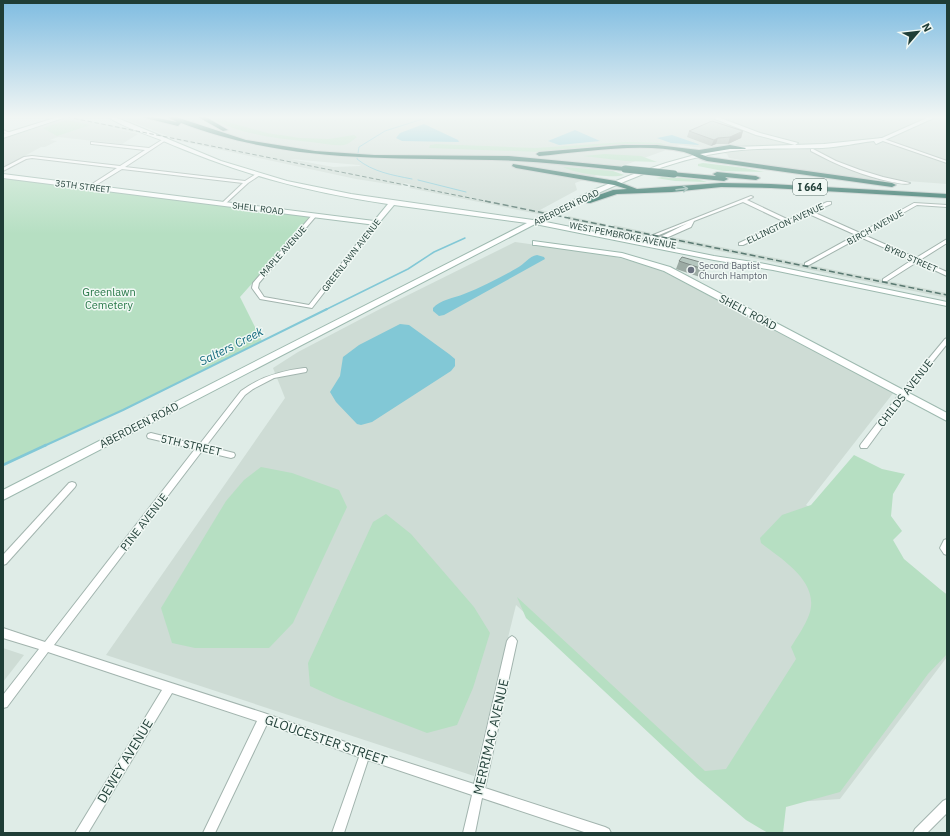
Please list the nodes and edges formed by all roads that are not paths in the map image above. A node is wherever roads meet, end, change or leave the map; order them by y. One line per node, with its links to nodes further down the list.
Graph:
1 (32, 156): 16 (street)
2 (32, 156): 17 (street)
3 (138, 156): 16 (street)
4 (208, 156): 19 (main road, WEST PEMBROKE AVENUE)
5 (420, 156): 12 (highway, I 664)
6 (523, 156): 26 (highway, I 664)
7 (704, 156): 13 (main road, ABERDEEN ROAD)
8 (707, 156): 13 (main road, ABERDEEN ROAD)
9 (720, 156): 15 (highway)
10 (823, 156): 22 (street)
11 (929, 156): 14 (street)
12 (435, 157): 18 (highway); 28 (highway, I 664, bridge)
13 (699, 157): 15 (highway); 23 (main road, ABERDEEN ROAD)
14 (947, 162)
15 (729, 163): 26 (highway)
16 (121, 167): 21 (street); 24 (street)
17 (3, 170)
18 (554, 173): 23 (highway); 25 (highway)
19 (258, 175): 21 (street); 34 (main road, WEST PEMBROKE AVENUE)
20 (3, 176): 24 (main road, 35TH STREET)
21 (246, 182): 36 (street)
22 (908, 183)
23 (620, 184): 25 (main road, ABERDEEN ROAD); 27 (highway); 33 (main road, ABERDEEN ROAD)
24 (91, 187): 29 (main road, 35TH STREET)
25 (603, 189): 40 (main road, ABERDEEN ROAD)
26 (947, 190)
27 (643, 191): 28 (highway, one-way to 28); 33 (highway)
28 (864, 192): 30 (highway, I 664)
29 (139, 193): 36 (main road, SHELL ROAD)
30 (947, 196)
31 (751, 197): 32 (street)
32 (743, 200): 41 (street); 42 (street)
33 (590, 201): 40 (main road, ABERDEEN ROAD)
34 (392, 203): 40 (main road, WEST PEMBROKE AVENUE); 43 (main road, GREENLAWN AVENUE)
35 (829, 203): 38 (street, ELLINGTON AVENUE)
36 (224, 204): 39 (main road, SHELL ROAD)
37 (947, 206): 44 (street, BIRCH AVENUE)
38 (809, 212): 42 (street, ELLINGTON AVENUE); 44 (street, BYRD STREET)
39 (315, 215): 43 (main road, SHELL ROAD); 59 (street, MAPLE AVENUE)
40 (543, 222): 47 (main road, WEST PEMBROKE AVENUE); 49 (main road, WEST PEMBROKE AVENUE); 69 (main road, ABERDEEN ROAD)
41 (692, 222): 45 (street); 47 (street)
42 (789, 222): 50 (street, ELLINGTON AVENUE)
43 (376, 223): 59 (street, GREENLAWN AVENUE)
44 (860, 235): 53 (street, BYRD STREET); 54 (street, BIRCH AVENUE)
45 (655, 241): 47 (main road); 55 (main road, WEST PEMBROKE AVENUE)
46 (947, 241): 53 (street)
47 (646, 242): 49 (main road); 52 (main road); 55 (main road, WEST PEMBROKE AVENUE)
48 (536, 243): 51 (main road, SHELL ROAD)
49 (637, 243): 51 (main road)
50 (741, 244)
51 (611, 253): 52 (main road, SHELL ROAD)
52 (622, 255): 62 (main road, SHELL ROAD)
53 (917, 260): 56 (street, BYRD STREET); 57 (street)
54 (807, 264)
55 (771, 268): 58 (main road, WEST PEMBROKE AVENUE)
56 (947, 274)
57 (885, 280)
58 (947, 304)
59 (310, 307)
60 (947, 340): 62 (street, CHILDS AVENUE)
61 (304, 370): 66 (street, PINE AVENUE)
62 (903, 394): 63 (main road, SHELL ROAD); 65 (street, CHILDS AVENUE)
63 (947, 417)
64 (151, 436): 66 (street, 5TH STREET)
65 (864, 446)
66 (200, 448): 67 (street, 5TH STREET); 73 (street, PINE AVENUE)
67 (231, 455)
68 (72, 485): 70 (street)
69 (3, 495)
70 (3, 561)
71 (3, 633): 73 (street, GLOUCESTER STREET)
72 (512, 641): 78 (street, MERRIMAC AVENUE)
73 (46, 648): 74 (street, GLOUCESTER STREET); 75 (street, PINE AVENUE)
74 (169, 688): 76 (street, GLOUCESTER STREET); 81 (street, DEWEY AVENUE)
75 (3, 703)
76 (264, 718): 77 (street, GLOUCESTER STREET); 82 (street)
77 (365, 754): 78 (street, GLOUCESTER STREET); 83 (street)
78 (478, 791): 80 (street, GLOUCESTER STREET); 84 (street, MERRIMAC AVENUE)
79 (947, 805): 85 (street)
80 (598, 832)
81 (81, 833)
82 (210, 833)
83 (338, 833)
84 (468, 833)
85 (919, 833)

